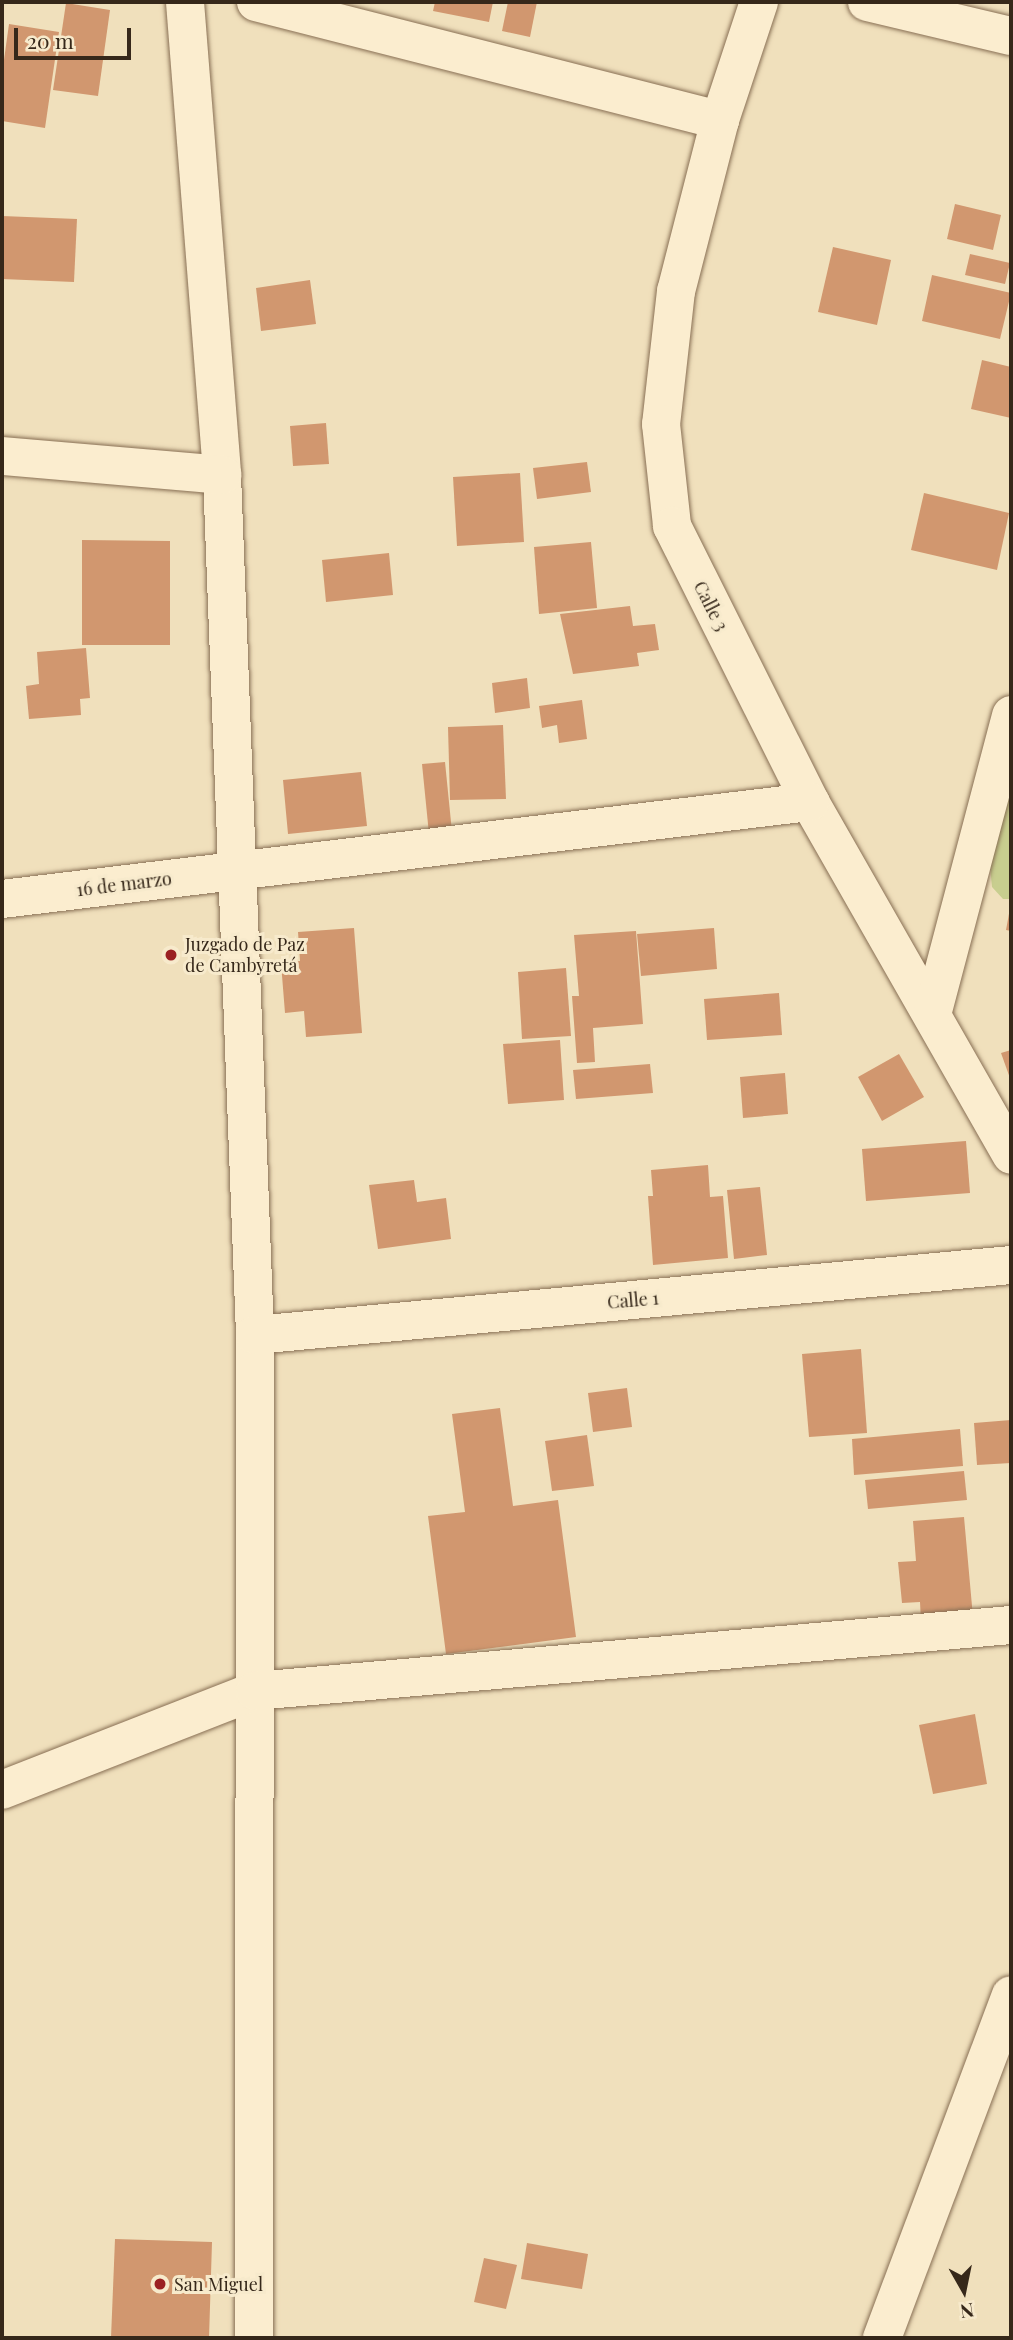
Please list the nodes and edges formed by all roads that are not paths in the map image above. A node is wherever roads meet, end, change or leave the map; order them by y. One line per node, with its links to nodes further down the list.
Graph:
1 (185, 2): 8 (street)
2 (256, 2): 6 (street)
3 (759, 2): 6 (street, Calle 3)
4 (867, 2): 5 (street)
5 (1011, 36)
6 (720, 120): 10 (street, Calle 3)
7 (2, 456): 8 (street)
8 (222, 475): 11 (street)
9 (1011, 715): 13 (street)
10 (810, 802): 11 (street, 16 de marzo); 13 (street, Calle 3)
11 (243, 869): 12 (street, 16 de marzo); 16 (street)
12 (2, 899)
13 (933, 1011): 14 (street, Calle 3)
14 (1011, 1156)
15 (1011, 1265): 16 (street, Calle 1)
16 (255, 1335): 18 (street)
17 (1011, 1625): 18 (street)
18 (256, 1691): 19 (street); 21 (street)
19 (2, 1790)
20 (1011, 1995): 22 (street)
21 (254, 2338)
22 (882, 2338)

